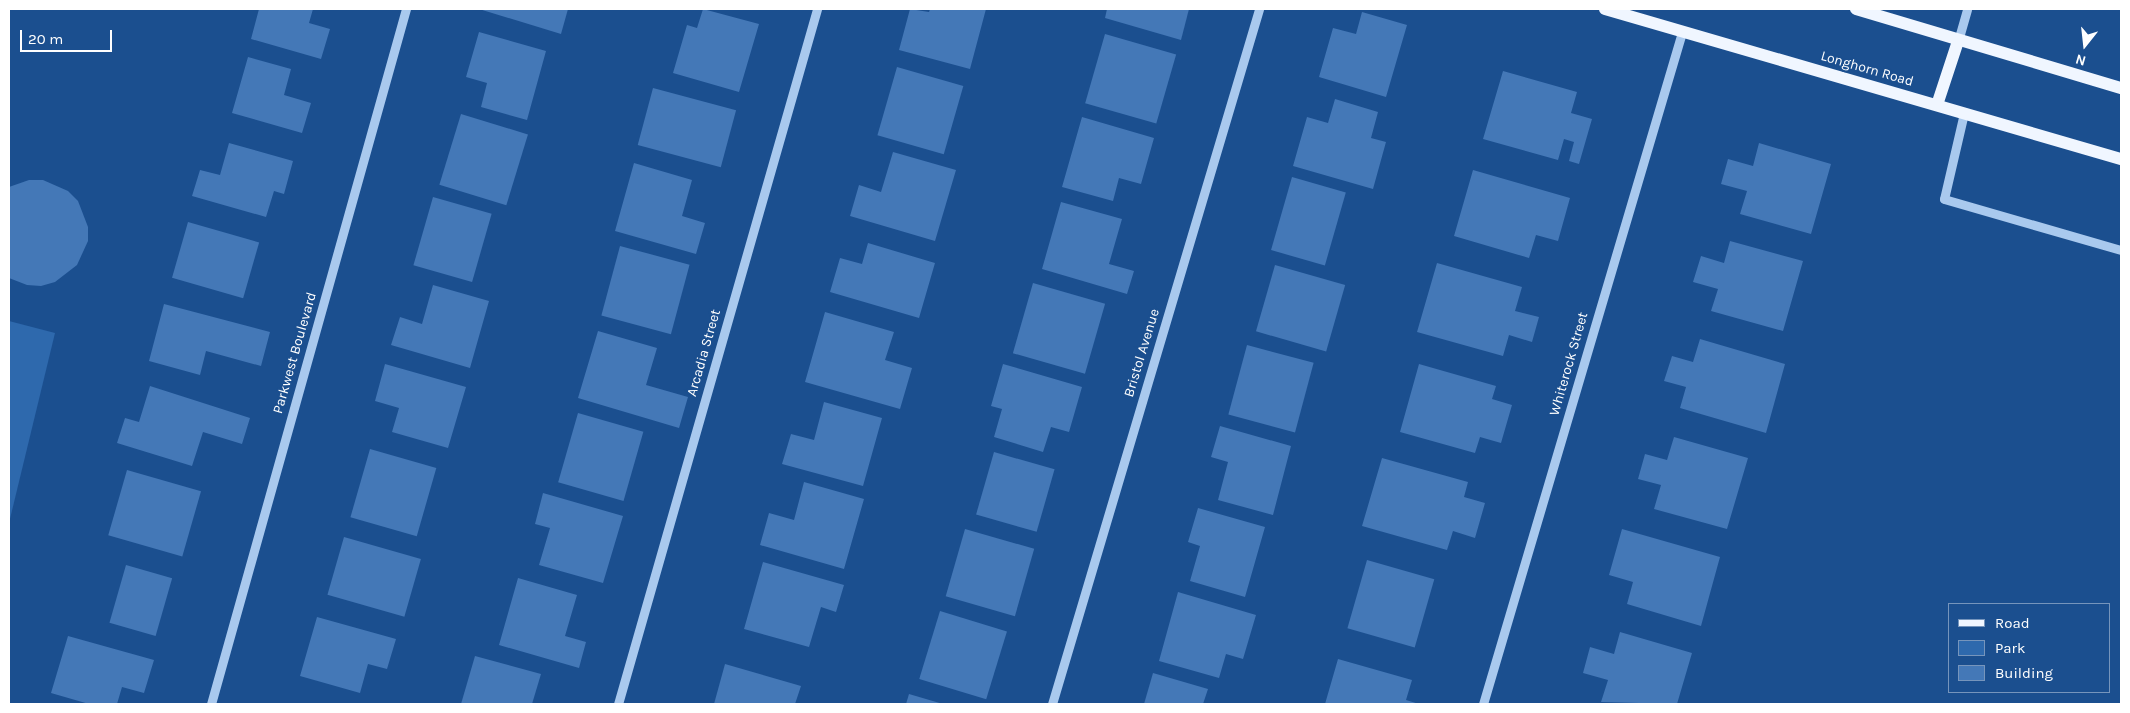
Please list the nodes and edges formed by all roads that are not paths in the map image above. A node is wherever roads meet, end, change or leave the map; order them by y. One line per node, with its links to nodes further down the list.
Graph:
1 (406, 9): 14 (street, Parkwest Boulevard)
2 (817, 9): 15 (street, Arcadia Street)
3 (1259, 9): 16 (street, Bristol Avenue)
4 (1605, 9): 7 (main road, Longhorn Road)
5 (1856, 9): 8 (main road)
6 (1967, 9): 8 (street)
7 (1682, 32): 10 (main road, Longhorn Road); 17 (street, Whiterock Street)
8 (1958, 41): 9 (main road); 10 (main road)
9 (2121, 88)
10 (1937, 105): 11 (main road, Longhorn Road)
11 (1964, 113): 12 (main road, Longhorn Road); 13 (street)
12 (2121, 159)
13 (2121, 250)
14 (211, 704)
15 (618, 704)
16 (1052, 704)
17 (1483, 704)

